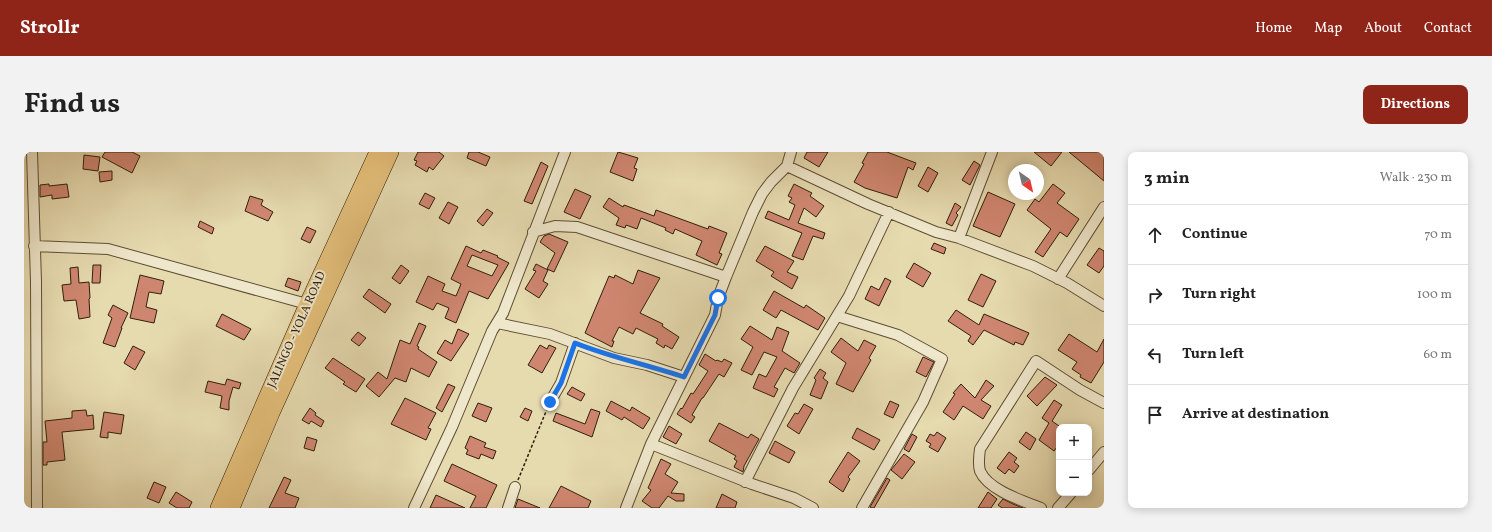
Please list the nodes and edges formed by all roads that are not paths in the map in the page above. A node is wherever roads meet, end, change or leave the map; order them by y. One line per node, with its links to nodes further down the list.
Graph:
1 (32, 152): 12 (street)
2 (377, 152): 15 (highway, JALINGO - YOLA ROAD)
3 (391, 152): 31 (highway)
4 (566, 152): 10 (street)
5 (791, 152): 7 (street)
6 (992, 152): 11 (street)
7 (787, 166): 9 (street); 13 (street)
8 (1104, 207): 14 (street)
9 (889, 212): 11 (street); 17 (street)
10 (533, 232): 13 (street); 18 (street)
11 (959, 238): 14 (street)
12 (34, 246): 15 (street); 29 (street)
13 (726, 276): 20 (street)
14 (1058, 279): 16 (street)
15 (307, 304): 30 (highway, JALINGO - YOLA ROAD)
16 (1104, 306)
17 (837, 316): 26 (street); 36 (street)
18 (497, 323): 19 (street); 32 (street)
19 (575, 343): 20 (street); 21 (street)
20 (684, 377): 23 (street)
21 (550, 402)
22 (1104, 403): 37 (street)
23 (651, 444): 26 (street); 34 (street)
24 (1104, 452): 25 (street)
25 (1092, 466)
26 (745, 482): 35 (street)
27 (515, 487): 33 (street)
28 (1068, 496): 38 (street)
29 (37, 508)
30 (218, 508)
31 (232, 508)
32 (414, 508)
33 (508, 508)
34 (626, 508)
35 (813, 508)
36 (862, 508)
37 (1041, 508)
38 (1058, 508)

